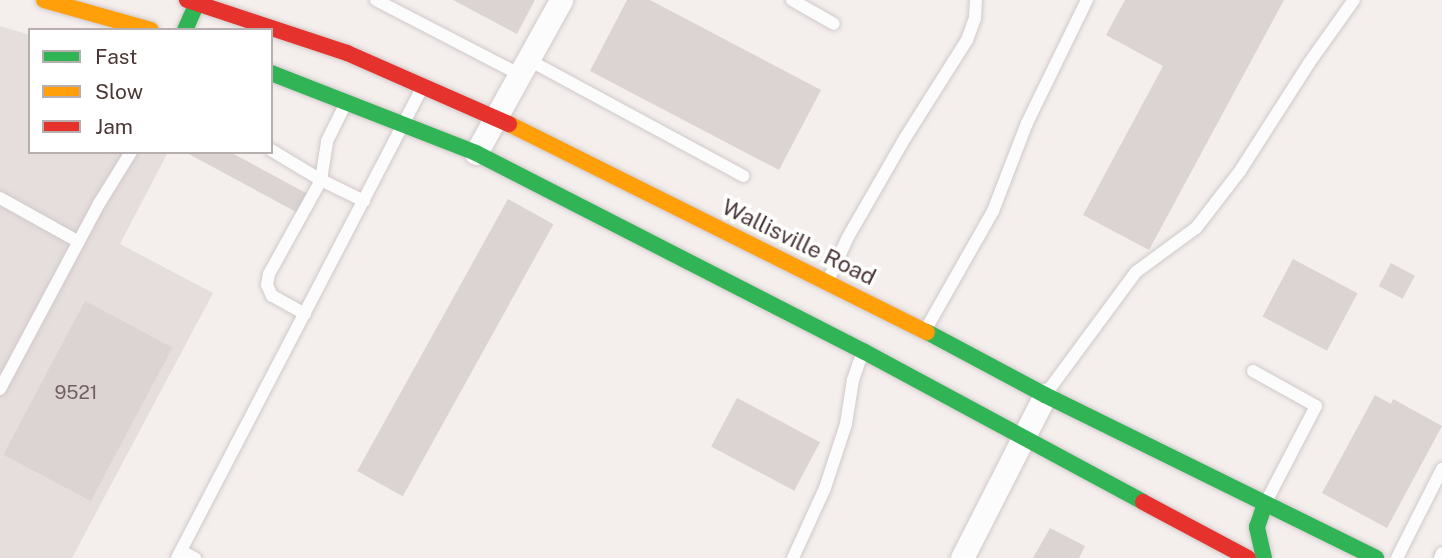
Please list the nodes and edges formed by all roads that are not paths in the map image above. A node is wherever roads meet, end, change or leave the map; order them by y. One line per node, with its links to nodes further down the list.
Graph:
1 (44, 0): 10 (main road)
2 (376, 0): 12 (lane)
3 (561, 0): 12 (street)
4 (792, 0): 9 (lane)
5 (976, 0): 26 (lane)
6 (1087, 0): 29 (lane)
7 (1354, 0): 33 (lane)
8 (194, 1): 11 (main road); 14 (main road, Wallisville Road)
9 (834, 24)
10 (144, 28)
11 (186, 28)
12 (523, 67): 16 (street); 21 (lane)
13 (273, 74): 15 (main road)
14 (423, 86): 16 (main road, Wallisville Road); 17 (lane)
15 (346, 102): 17 (main road); 22 (lane)
16 (494, 116): 19 (street); 26 (main road, Wallisville Road)
17 (405, 125): 19 (main road); 24 (lane)
18 (273, 151): 22 (lane)
19 (476, 153): 30 (main road)
20 (130, 154): 25 (lane)
21 (743, 176)
22 (321, 180): 24 (lane); 28 (lane)
23 (0, 198): 25 (lane)
24 (364, 201): 28 (lane)
25 (79, 242): 32 (lane)
26 (828, 281): 27 (main road, Wallisville Road)
27 (881, 308): 29 (main road, Wallisville Road); 30 (main road)
28 (305, 314): 37 (lane)
29 (925, 331): 33 (main road, Wallisville Road)
30 (867, 340): 34 (main road); 39 (lane)
31 (1253, 371): 36 (lane)
32 (0, 389)
33 (1045, 395): 34 (street); 36 (main road, Wallisville Road)
34 (1024, 440): 40 (street); 41 (main road)
35 (1442, 469): 44 (lane)
36 (1265, 504): 42 (main road); 43 (main road, Wallisville Road)
37 (179, 554): 38 (lane)
38 (194, 558)
39 (793, 558)
40 (962, 558)
41 (1248, 558)
42 (1264, 558)
43 (1376, 558)
44 (1397, 558)

